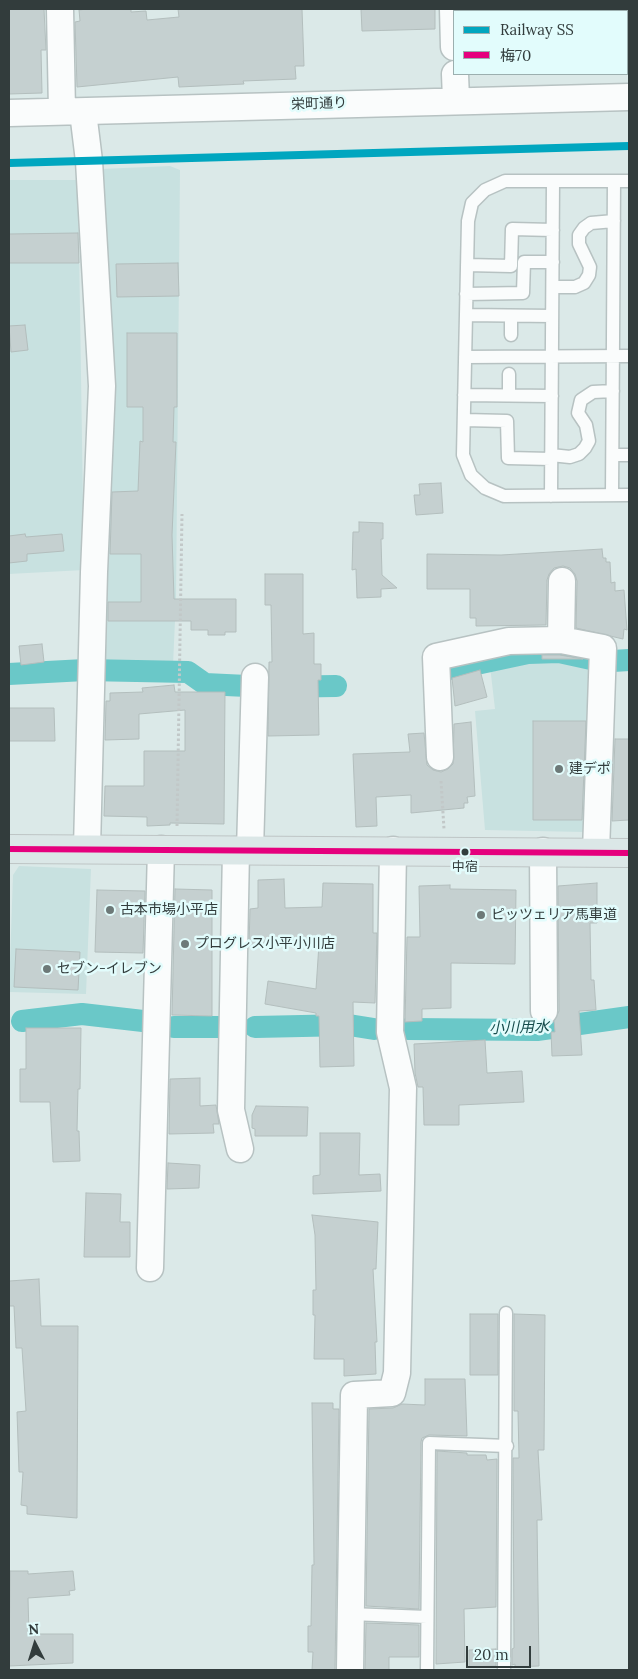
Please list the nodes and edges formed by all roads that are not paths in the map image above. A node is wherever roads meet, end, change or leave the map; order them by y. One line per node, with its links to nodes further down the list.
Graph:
1 (60, 9): 5 (street)
2 (455, 75): 4 (street)
3 (629, 97): 4 (street, 栄町通り)
4 (456, 100): 5 (street, 栄町通り)
5 (73, 111): 6 (street, 栄町通り); 41 (street)
6 (9, 113)
7 (554, 181): 8 (lane); 11 (lane); 13 (lane)
8 (614, 181): 9 (lane); 10 (lane)
9 (629, 181)
10 (614, 221): 14 (lane); 21 (lane)
11 (553, 230): 12 (lane); 13 (lane)
12 (553, 262): 14 (lane); 15 (lane)
13 (467, 265): 15 (lane)
14 (553, 287): 18 (lane)
15 (466, 294): 16 (lane)
16 (466, 315): 17 (lane); 23 (lane)
17 (511, 316): 18 (lane); 19 (lane)
18 (552, 316): 20 (lane)
19 (511, 335)
20 (552, 356): 21 (lane); 23 (lane); 28 (lane)
21 (614, 356): 22 (lane); 25 (lane)
22 (629, 356)
23 (465, 357): 26 (lane)
24 (509, 374): 27 (lane)
25 (613, 391): 31 (lane); 32 (lane)
26 (464, 395): 27 (lane); 29 (lane)
27 (509, 396): 28 (lane)
28 (552, 396): 32 (lane)
29 (464, 420): 32 (lane); 35 (lane)
30 (629, 454): 31 (lane)
31 (613, 455): 33 (lane)
32 (551, 457): 35 (lane)
33 (612, 495): 34 (lane); 35 (lane)
34 (629, 495)
35 (551, 496)
36 (562, 581): 37 (street)
37 (561, 640): 39 (street); 46 (street)
38 (255, 686): 43 (street)
39 (440, 757)
40 (169, 841): 41 (main road); 43 (main road); 50 (street)
41 (86, 848): 42 (main road)
42 (9, 849)
43 (243, 850): 44 (main road); 49 (street)
44 (393, 850): 45 (main road); 53 (street)
45 (543, 852): 46 (main road); 48 (street)
46 (596, 852): 47 (main road)
47 (629, 853)
48 (544, 1011)
49 (240, 1148)
50 (150, 1268)
51 (506, 1313): 52 (lane)
52 (507, 1446): 54 (lane); 57 (lane)
53 (350, 1614): 54 (lane); 55 (street)
54 (427, 1617): 56 (lane)
55 (350, 1670)
56 (427, 1670)
57 (504, 1670)

